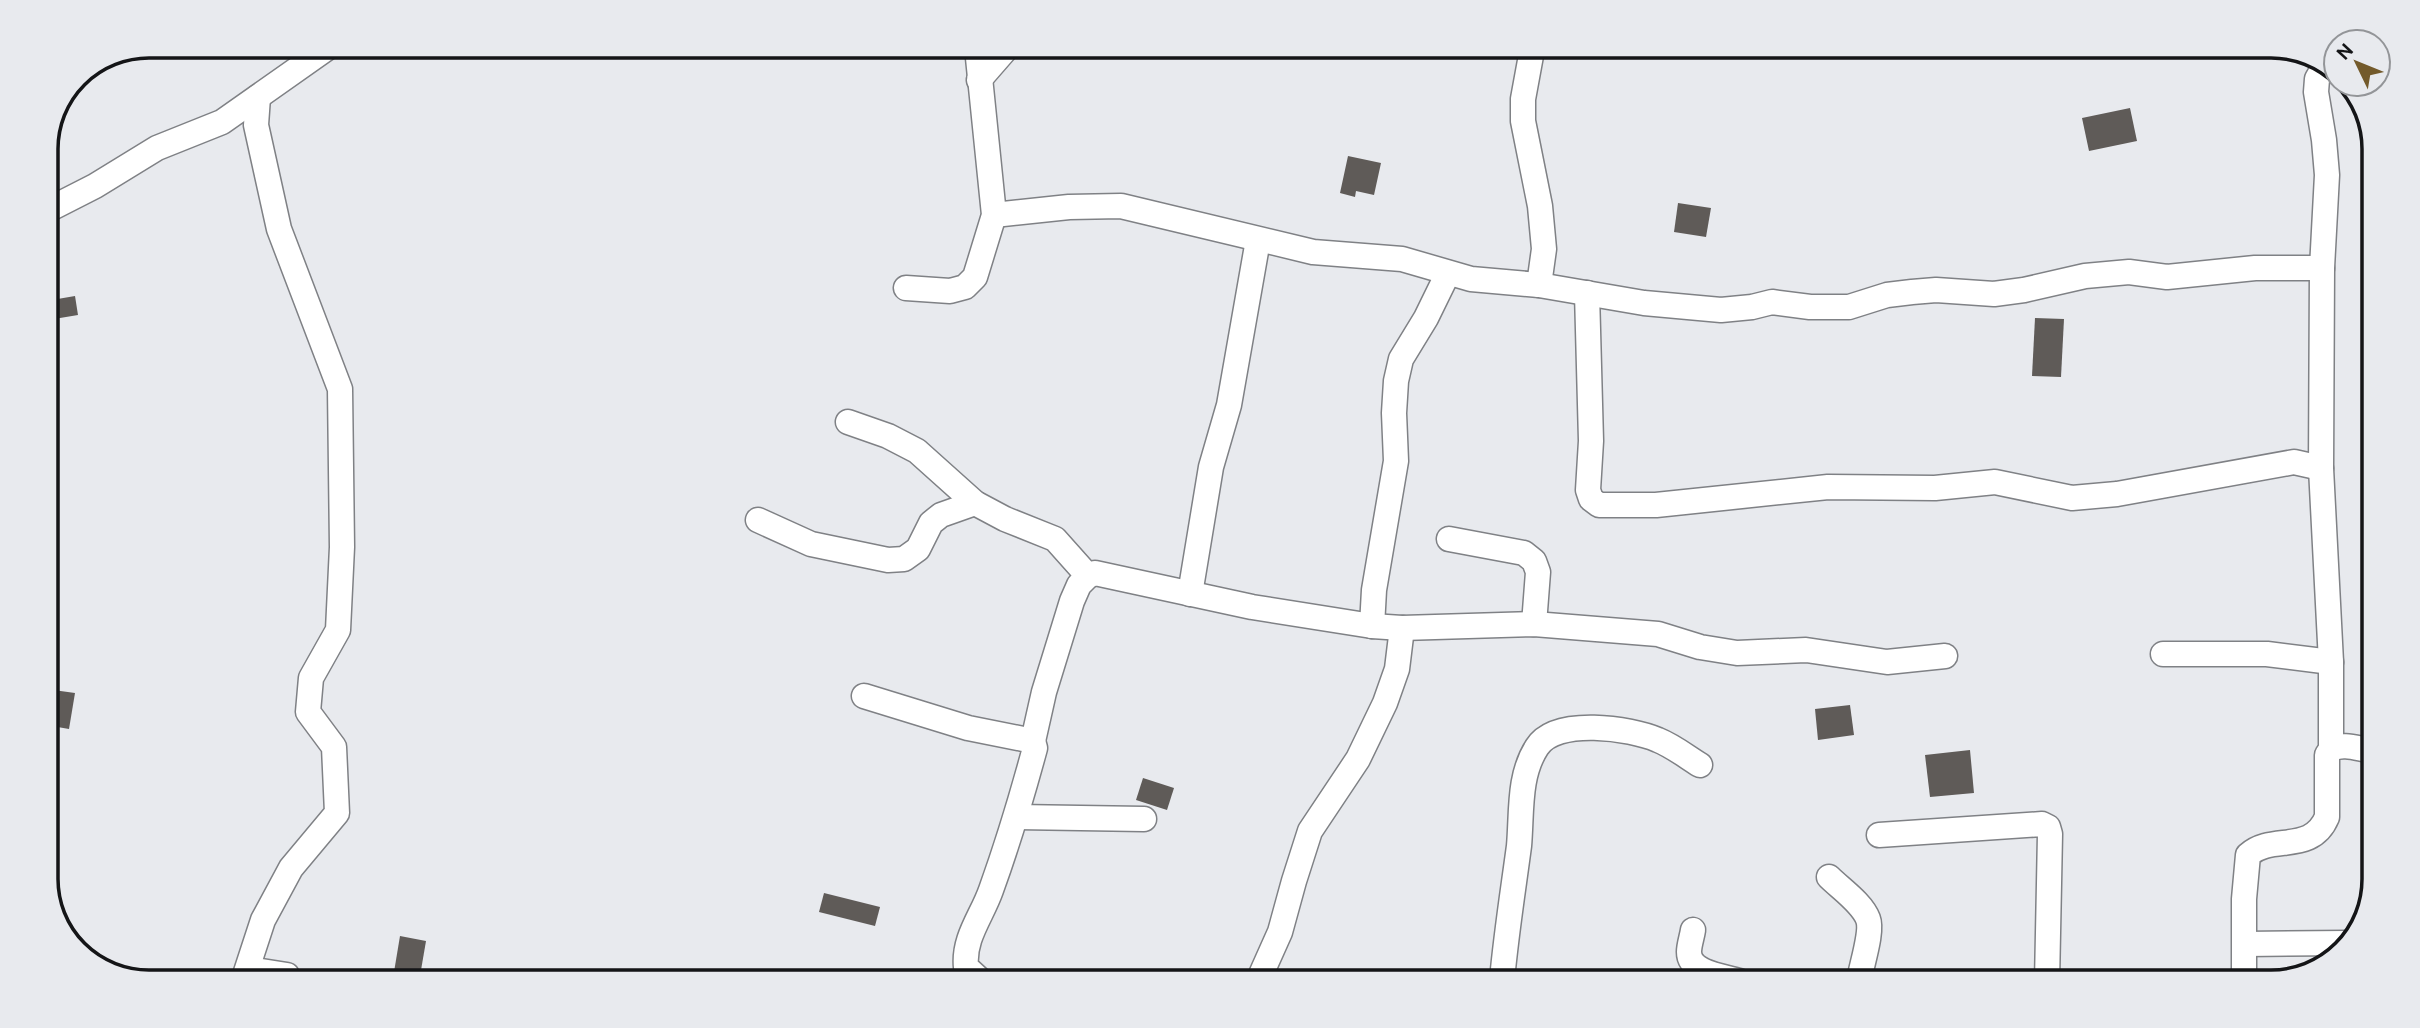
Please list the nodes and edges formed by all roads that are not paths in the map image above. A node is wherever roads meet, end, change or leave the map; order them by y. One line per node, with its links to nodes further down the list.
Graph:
1 (313, 58): 7 (street)
2 (978, 58): 6 (street)
3 (998, 58): 6 (street)
4 (1531, 58): 13 (street)
5 (2321, 73): 11 (street)
6 (979, 80): 9 (street)
7 (258, 97): 8 (street); 41 (street)
8 (58, 205)
9 (994, 215): 10 (street); 14 (street)
10 (1258, 240): 12 (street); 22 (street)
11 (2322, 268): 15 (street); 17 (street)
12 (1448, 272): 13 (street); 24 (street)
13 (1539, 285): 15 (street)
14 (906, 288)
15 (1587, 293): 17 (street)
16 (848, 422): 18 (street)
17 (2321, 468): 28 (street)
18 (975, 503): 19 (street); 21 (street)
19 (758, 520)
20 (1449, 540): 23 (street)
21 (1088, 576): 22 (street); 30 (street)
22 (1190, 594): 24 (street)
23 (1534, 624): 25 (street); 27 (street)
24 (1372, 626): 25 (street)
25 (1402, 628): 43 (street)
26 (2163, 654): 28 (street)
27 (1945, 656)
28 (2332, 662): 31 (street)
29 (864, 696): 30 (street)
30 (1033, 741): 34 (street)
31 (2331, 749): 32 (street); 40 (street)
32 (2362, 749)
33 (1700, 765): 44 (street)
34 (1017, 817): 35 (street); 42 (street)
35 (1144, 819)
36 (1879, 835): 47 (street)
37 (1829, 877): 46 (street)
38 (1693, 930): 45 (street)
39 (2337, 943): 40 (street)
40 (2245, 944): 48 (street)
41 (248, 970)
42 (969, 970)
43 (1263, 970)
44 (1503, 970)
45 (1702, 970)
46 (1861, 970)
47 (2047, 970)
48 (2244, 970)

